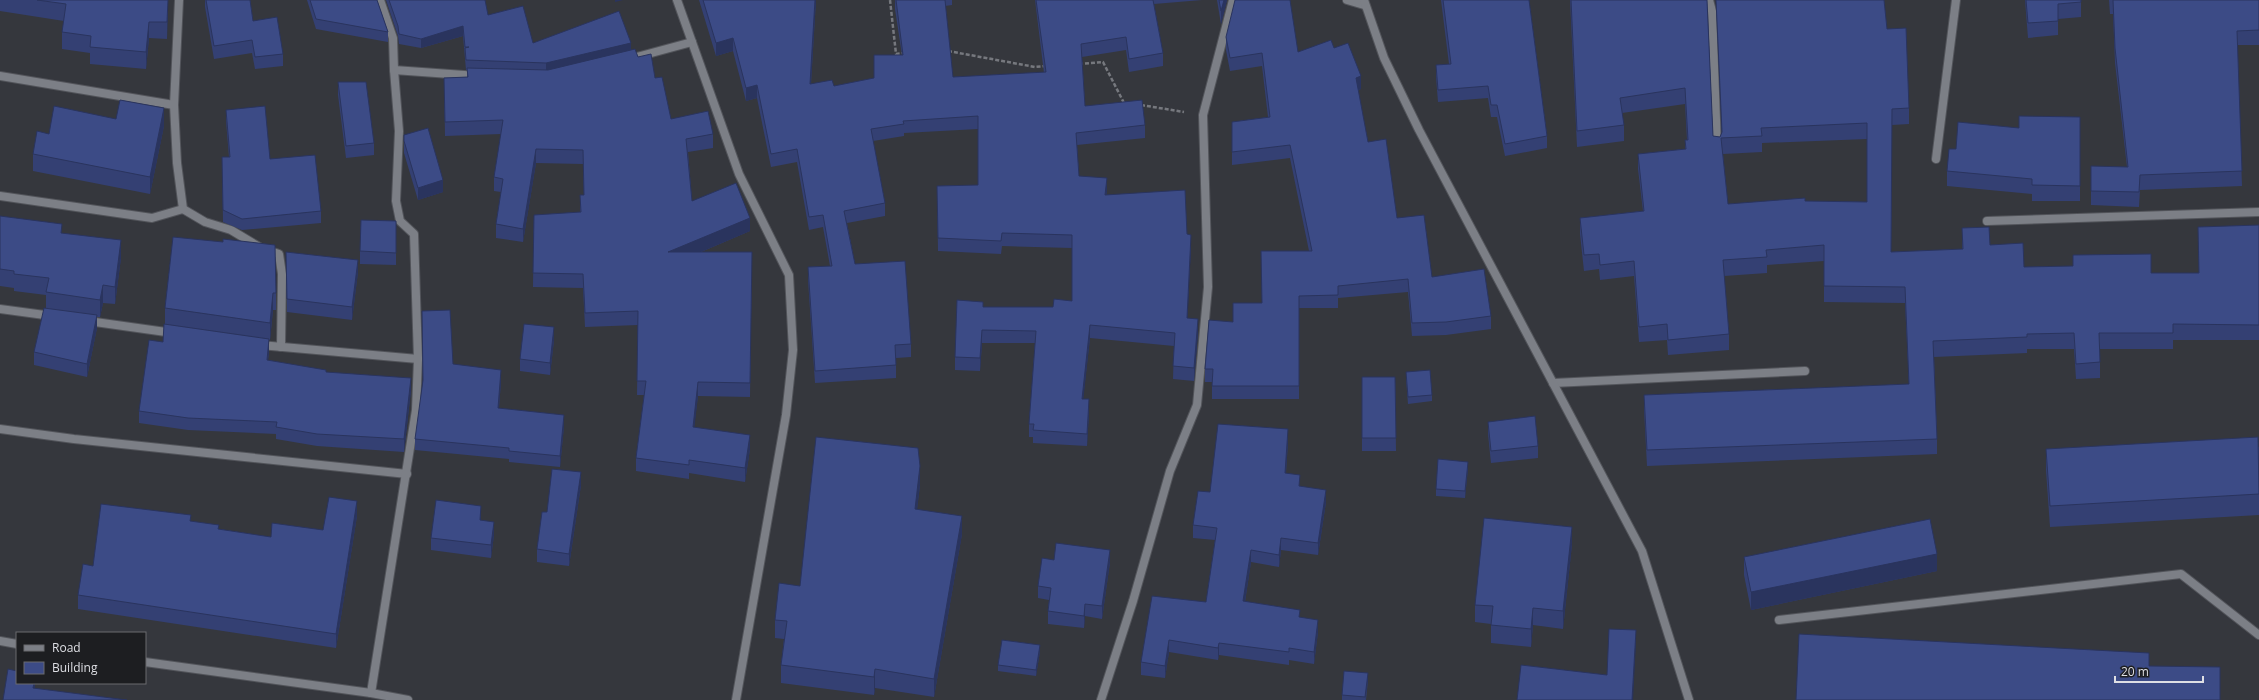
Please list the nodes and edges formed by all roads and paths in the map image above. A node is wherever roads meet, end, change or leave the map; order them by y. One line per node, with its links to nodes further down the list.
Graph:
1 (179, 0): 20 (street)
2 (380, 0): 16 (street)
3 (677, 0): 10 (street)
4 (890, 0): 12 (path)
5 (1233, 0): 22 (street)
6 (1347, 0): 9 (street)
7 (1709, 0): 23 (street)
8 (1956, 0): 24 (street)
9 (1364, 2): 37 (street)
10 (692, 42): 13 (street); 47 (street)
11 (946, 51): 15 (path)
12 (910, 53)
13 (628, 60)
14 (1073, 64): 19 (path)
15 (1050, 66)
16 (394, 70): 18 (street); 35 (street)
17 (0, 76): 20 (street)
18 (490, 77)
19 (1131, 104)
20 (174, 105): 26 (street)
21 (1138, 105): 22 (path)
22 (1203, 115): 48 (street)
23 (1717, 148)
24 (1936, 159)
25 (0, 196): 26 (street)
26 (184, 209): 34 (street)
27 (2259, 212): 28 (street)
28 (1987, 221)
29 (0, 309): 30 (street)
30 (62, 317)
31 (77, 320): 32 (street)
32 (186, 334)
33 (247, 343): 34 (street)
34 (281, 347): 35 (street)
35 (418, 359): 39 (street)
36 (1805, 371): 37 (street)
37 (1553, 384): 49 (street)
38 (0, 429): 39 (street)
39 (407, 474): 45 (street)
40 (1779, 620): 41 (street)
41 (2259, 635)
42 (0, 642): 43 (street)
43 (16, 644)
44 (146, 662): 45 (street)
45 (371, 693): 46 (street)
46 (408, 700)
47 (736, 700)
48 (1101, 700)
49 (1689, 700)

